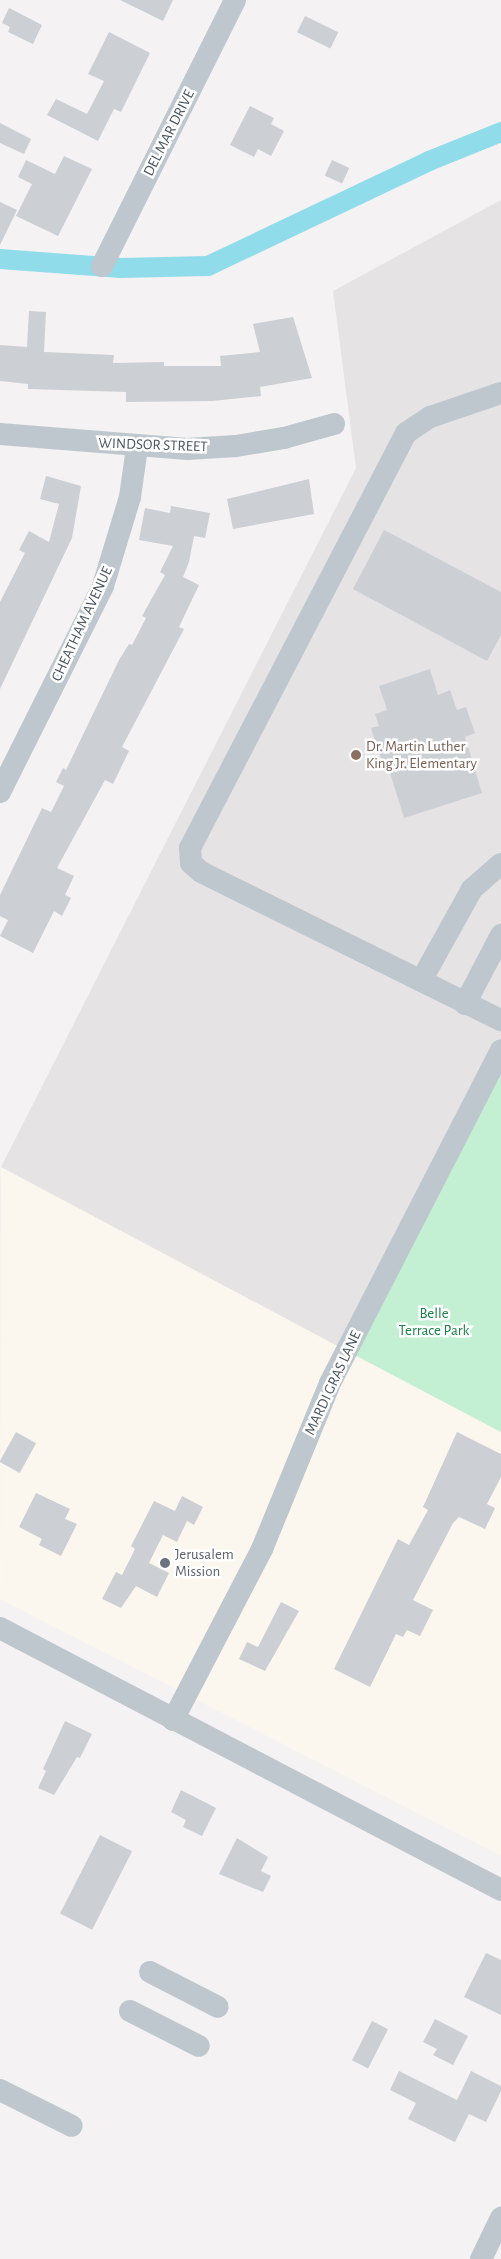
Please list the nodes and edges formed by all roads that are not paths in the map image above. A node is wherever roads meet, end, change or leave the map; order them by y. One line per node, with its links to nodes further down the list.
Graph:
1 (235, 0): 2 (street, DEL MAR DRIVE)
2 (102, 266)
3 (501, 393): 10 (street)
4 (334, 424): 6 (street, WINDSOR STREET)
5 (0, 434): 6 (street, WINDSOR STREET)
6 (138, 447): 7 (street, CHEATHAM AVENUE)
7 (0, 792)
8 (501, 864): 10 (street)
9 (501, 935): 11 (street)
10 (421, 981): 11 (street)
11 (465, 1004): 12 (street)
12 (501, 1020)
13 (501, 1050): 15 (street, MARDI GRAS LANE)
14 (0, 1628): 15 (street)
15 (173, 1720): 16 (street)
16 (501, 1890)
17 (150, 1972): 18 (street)
18 (218, 2007)
19 (130, 2011): 20 (street)
20 (199, 2046)
21 (0, 2090): 22 (street)
22 (72, 2126)
23 (501, 2218): 24 (street)
24 (481, 2259)

